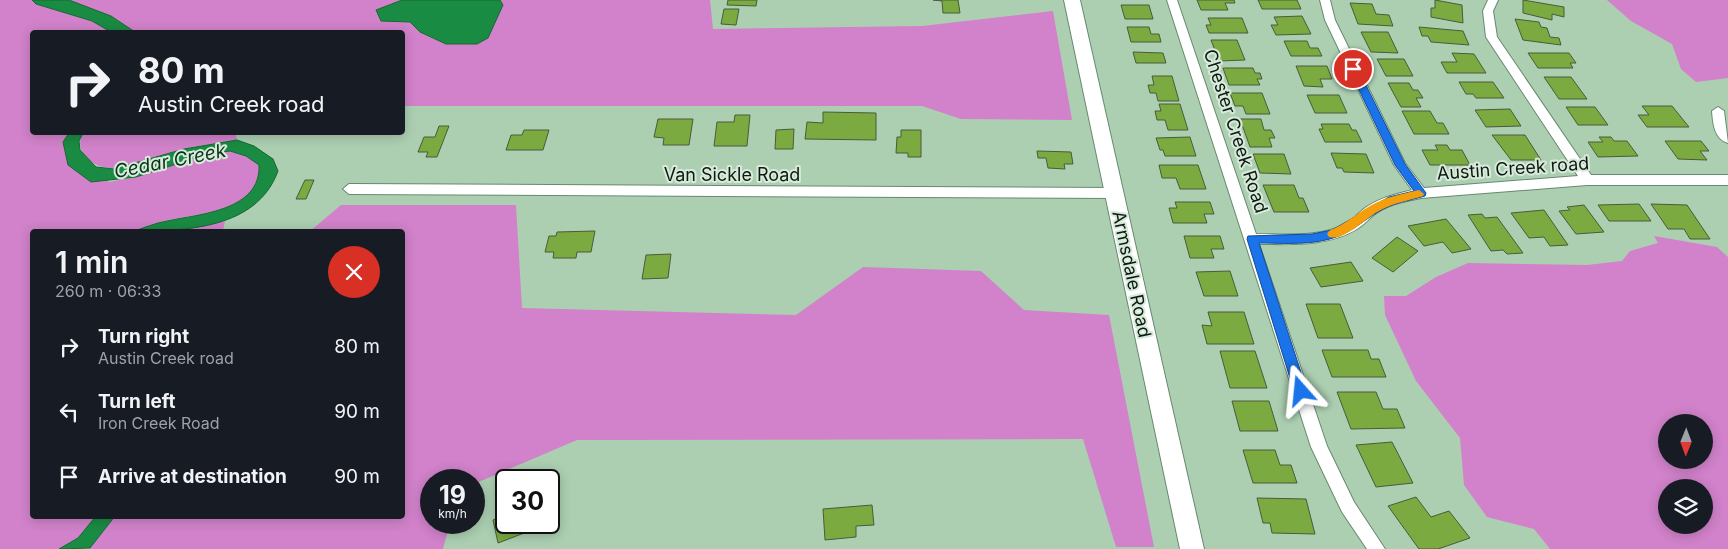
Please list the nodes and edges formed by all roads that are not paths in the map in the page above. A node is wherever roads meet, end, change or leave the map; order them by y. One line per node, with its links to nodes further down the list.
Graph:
1 (1072, 0): 10 (street, Armsdale Road)
2 (1172, 0): 12 (street, Chester Creek Road)
3 (1325, 0): 11 (street)
4 (1493, 0): 7 (street)
5 (1718, 111): 6 (street)
6 (1728, 139)
7 (1587, 180): 8 (street, Austin Creek road); 11 (street, Austin Creek road)
8 (1728, 180)
9 (349, 189): 10 (street, Van Sickle Road)
10 (1114, 193): 13 (street, Armsdale Road)
11 (1421, 193): 12 (street, Austin Creek road)
12 (1252, 239): 14 (street, Chester Creek Road)
13 (1192, 549)
14 (1376, 549)

